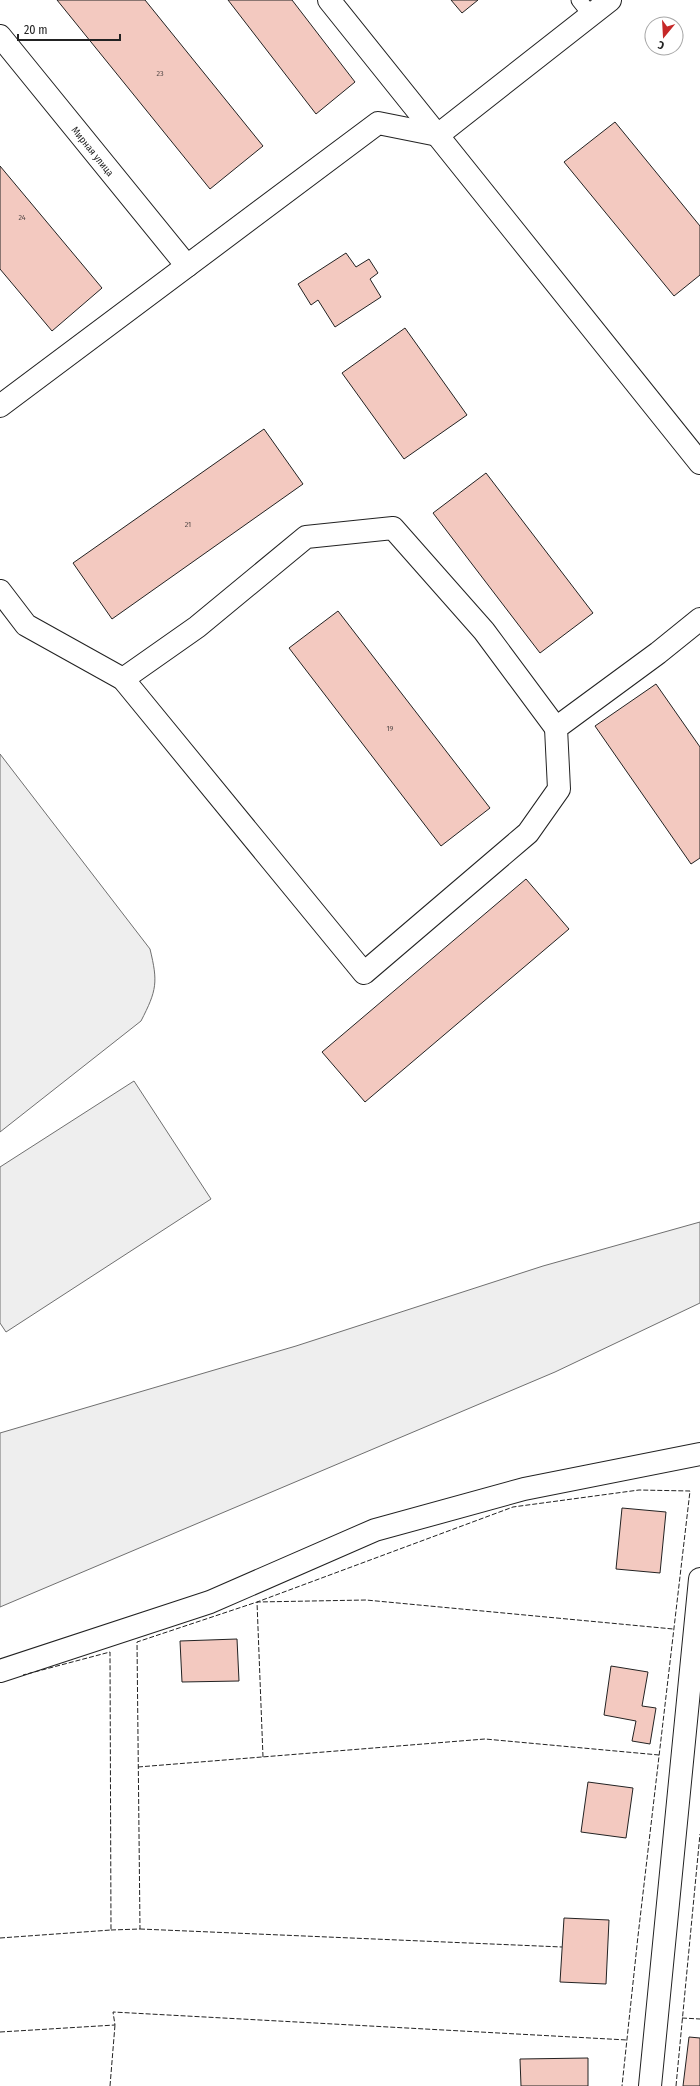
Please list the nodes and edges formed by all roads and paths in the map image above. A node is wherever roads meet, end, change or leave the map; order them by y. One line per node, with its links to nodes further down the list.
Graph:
1 (329, 0): 5 (street)
2 (610, 0): 3 (street)
3 (585, 8): 5 (street)
4 (0, 36): 6 (street, Мирная улица)
5 (438, 135): 6 (street); 8 (street)
6 (187, 266): 7 (street)
7 (0, 406)
8 (700, 463)
9 (0, 591): 11 (street)
10 (700, 619): 12 (street)
11 (123, 678): 12 (street); 12 (street)
12 (556, 728)
13 (700, 1454): 15 (street)
14 (700, 1579): 16 (street)
15 (0, 1671)
16 (650, 2086)

